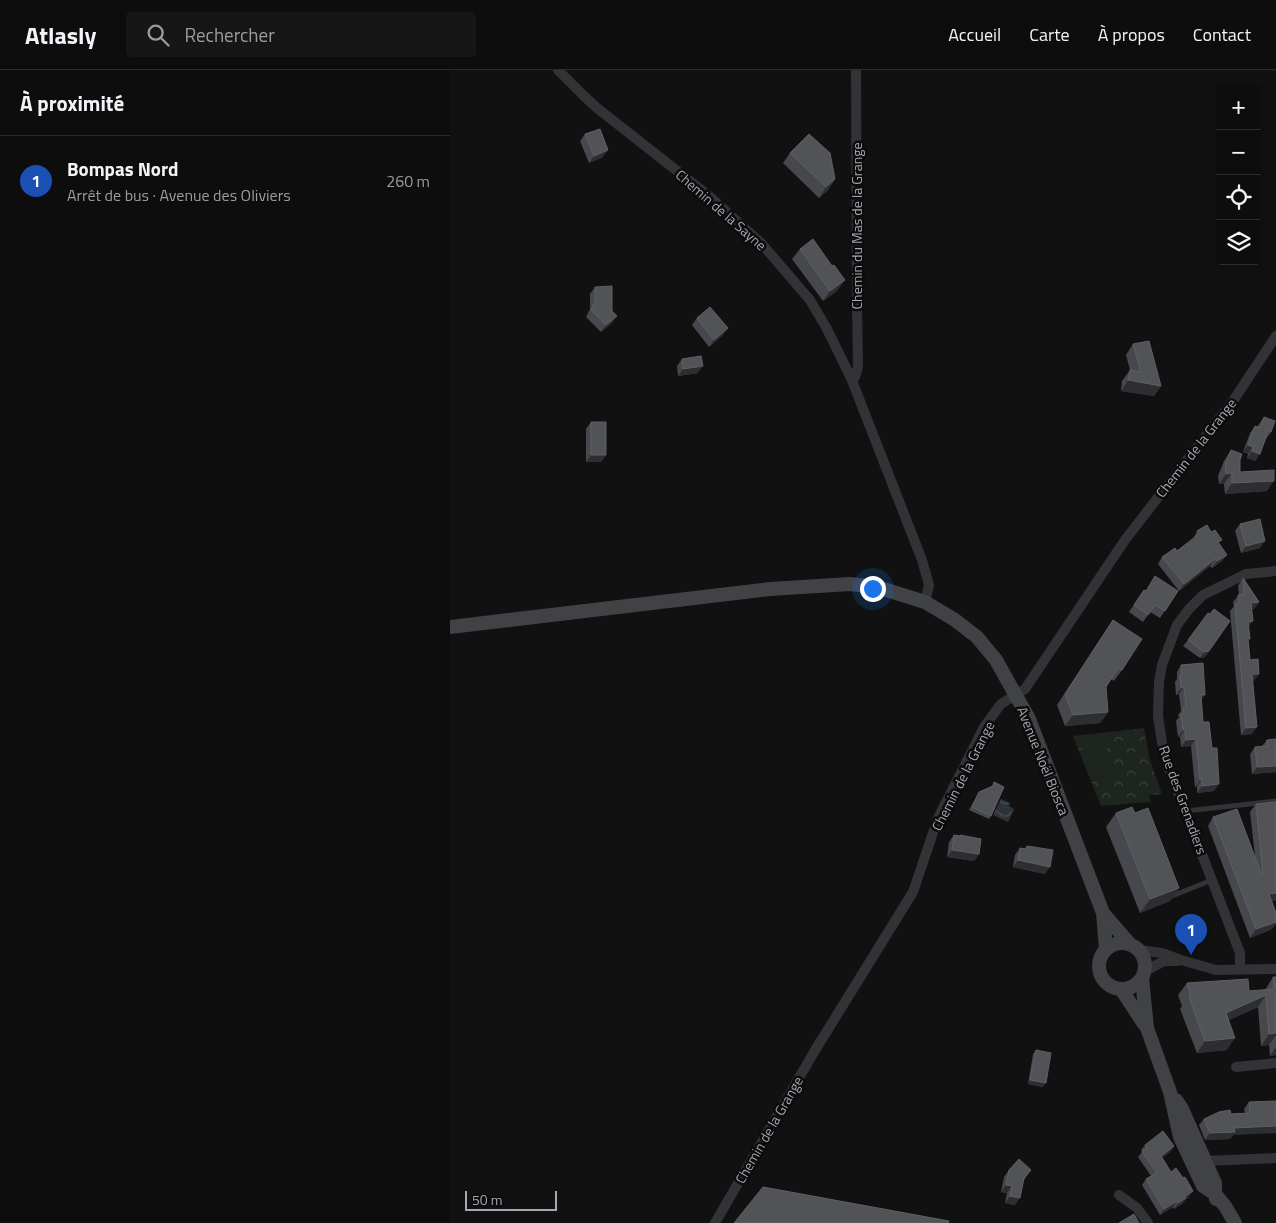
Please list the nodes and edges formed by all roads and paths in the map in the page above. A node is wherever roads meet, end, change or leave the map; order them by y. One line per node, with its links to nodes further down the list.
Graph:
1 (558, 70): 4 (street, Chemin de la Sayne)
2 (856, 70): 4 (street, Chemin du Mas de la Grange)
3 (1276, 336): 8 (street, Chemin de la Grange)
4 (851, 378): 6 (street, Chemin de la Sayne)
5 (1276, 571): 10 (street, Rue des Grenadiers)
6 (925, 602): 7 (main road, Avenue Noël Biosca); 8 (main road, Avenue Noël Biosca)
7 (450, 627)
8 (1015, 695): 13 (main road, Avenue Noël Biosca); 29 (street, Chemin de la Grange)
9 (1276, 801): 10 (lane)
10 (1186, 811): 11 (street, Rue des Grenadiers)
11 (1212, 879): 12 (lane); 18 (street, Rue des Grenadiers)
12 (1172, 896)
13 (1103, 913): 14 (main road); 15 (main road)
14 (1135, 947): 15 (main road); 16 (street); 19 (main road)
15 (1106, 949): 20 (main road)
16 (1181, 960): 18 (street); 19 (street)
17 (1276, 969): 18 (street)
18 (1240, 970)
19 (1144, 975): 20 (main road); 21 (main road)
20 (1121, 989): 21 (main road)
21 (1147, 1028): 24 (main road)
22 (1276, 1063): 23 (street)
23 (1236, 1067)
24 (1170, 1092): 26 (main road); 27 (main road)
25 (1276, 1158): 26 (street)
26 (1204, 1161): 27 (main road)
27 (1215, 1194): 31 (main road); 32 (main road)
28 (1119, 1195): 30 (street)
29 (714, 1223)
30 (1148, 1223)
31 (1226, 1223)
32 (1235, 1223)

